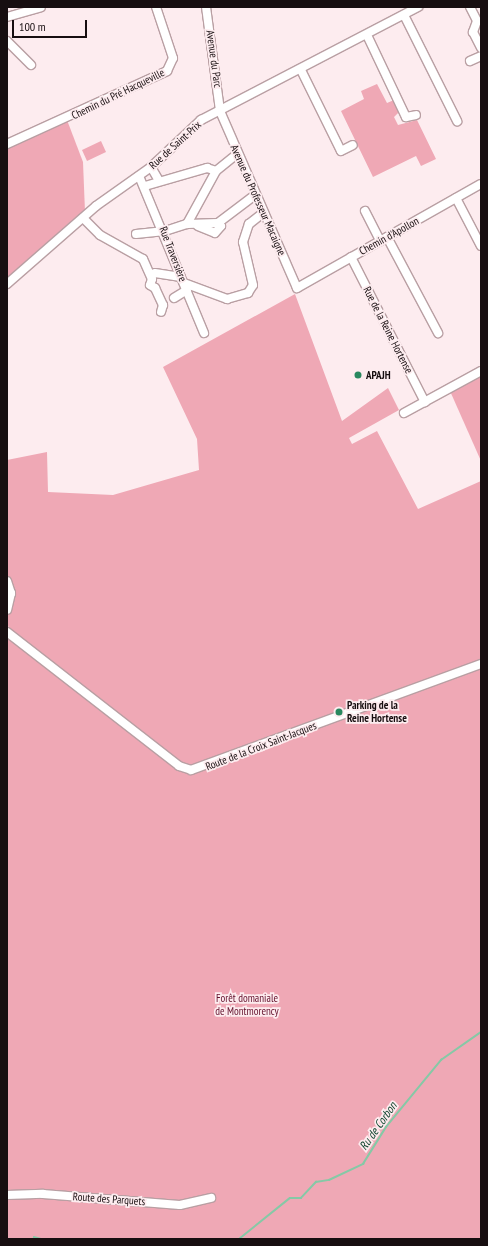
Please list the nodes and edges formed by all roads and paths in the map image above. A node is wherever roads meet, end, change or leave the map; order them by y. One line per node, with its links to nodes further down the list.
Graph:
1 (41, 7): 7 (street)
2 (156, 7): 18 (street, Chemin du Pré Hacqueville)
3 (206, 7): 15 (street, Avenue du Parc)
4 (418, 7): 6 (street, Rue de Saint-Prix)
5 (470, 7): 10 (street)
6 (404, 15): 8 (street, Rue de Saint-Prix); 17 (street)
7 (7, 17)
8 (367, 35): 14 (street, Rue de Saint-Prix); 16 (street)
9 (7, 41): 13 (street)
10 (481, 48)
11 (481, 56): 12 (street)
12 (470, 61)
13 (31, 65)
14 (301, 70): 15 (street, Rue de Saint-Prix); 19 (street)
15 (220, 111): 20 (street, Avenue du Professeur Macaigne); 21 (street, Rue de Saint-Prix)
16 (416, 115)
17 (457, 121)
18 (7, 144)
19 (353, 145)
20 (237, 154): 22 (street); 27 (street, Avenue du Professeur Macaigne)
21 (151, 167): 23 (street, Rue de Saint-Prix); 24 (street)
22 (216, 171): 24 (street); 32 (street)
23 (139, 176): 26 (street, Rue Traversière); 31 (street, Rue de Saint-Prix)
24 (159, 181): 26 (street)
25 (481, 184): 28 (street, Chemin d'Apollon)
26 (145, 186): 33 (street, Rue Traversière)
27 (255, 195): 30 (street, Avenue du Professeur Macaigne); 32 (street)
28 (456, 198): 35 (street, Chemin d'Apollon); 36 (street)
29 (365, 211): 35 (street)
30 (263, 213): 40 (street); 41 (street, Avenue du Professeur Macaigne)
31 (84, 218): 39 (street, Rue de Saint-Prix); 43 (street)
32 (187, 224): 33 (street)
33 (165, 231): 34 (street); 40 (street, Rue Traversière)
34 (136, 234)
35 (384, 239): 37 (street, Chemin d'Apollon); 45 (street)
36 (481, 246)
37 (351, 257): 41 (street, Chemin d'Apollon); 47 (street, Rue de la Reine Hortense)
38 (155, 273): 40 (street)
39 (7, 284)
40 (184, 284): 42 (street); 44 (street, Rue Traversière)
41 (297, 288)
42 (174, 298)
43 (161, 312)
44 (204, 333)
45 (438, 333)
46 (481, 371): 47 (street)
47 (425, 402): 48 (street)
48 (404, 413)
49 (7, 581): 50 (street)
50 (7, 609)
51 (7, 632): 52 (street, Route de la Croix Saint-Jacques)
52 (481, 664)
53 (7, 1195): 54 (street, Route des Parquets)
54 (211, 1198)

